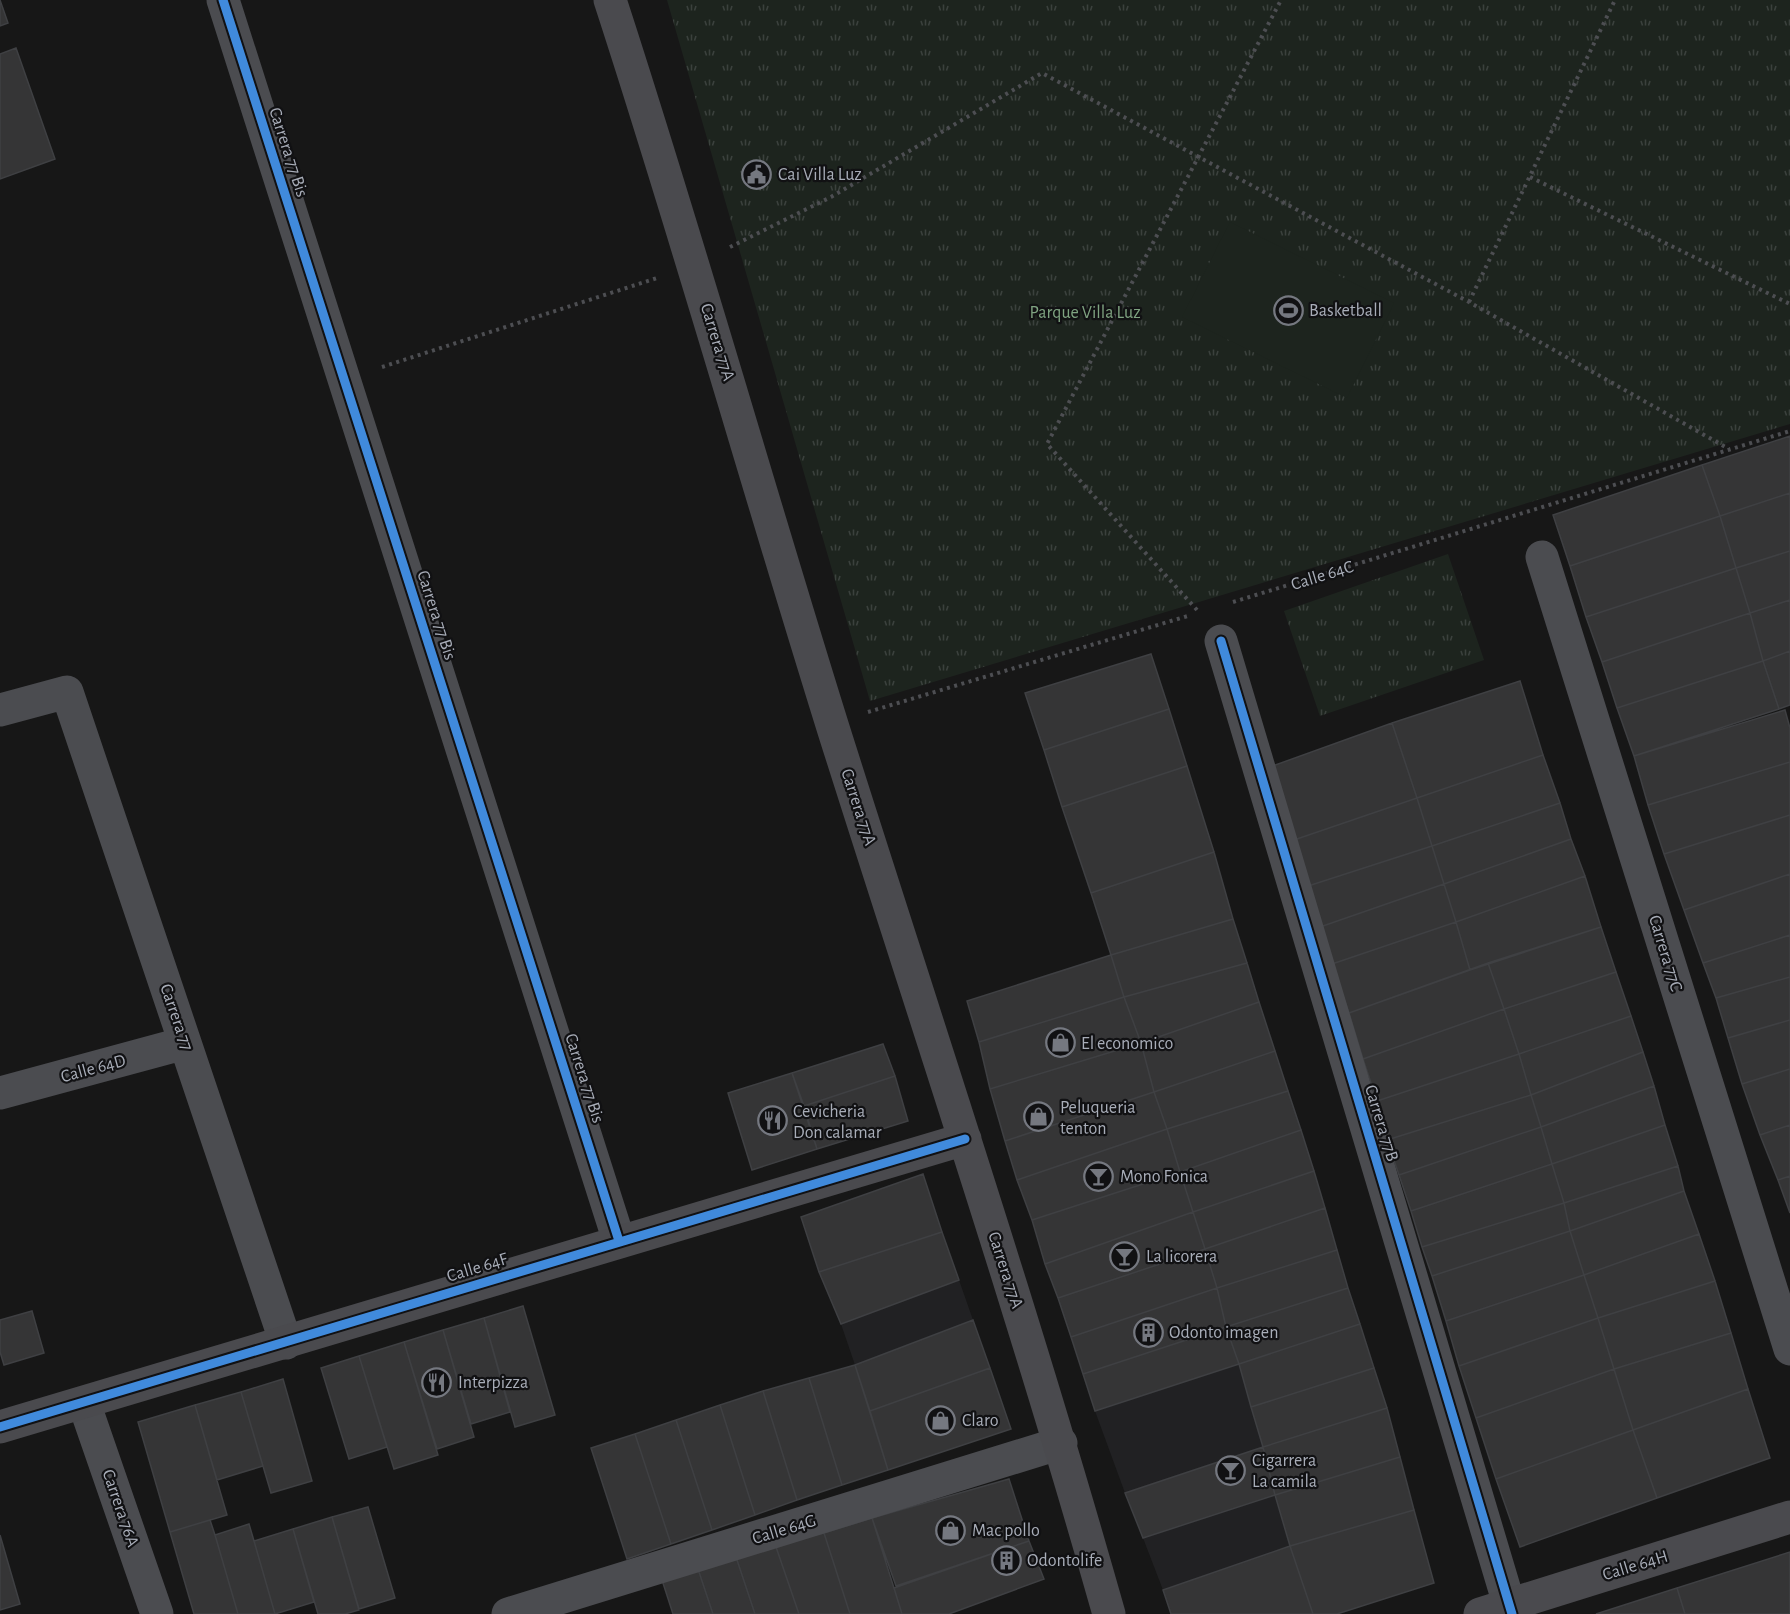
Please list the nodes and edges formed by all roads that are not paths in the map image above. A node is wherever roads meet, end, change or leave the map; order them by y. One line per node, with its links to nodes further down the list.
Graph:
1 (223, 0): 9 (street, Carrera 77 Bis)
2 (610, 0): 8 (main road, Carrera 77A)
3 (1542, 557): 11 (street, Carrera 77C)
4 (1221, 641): 16 (street, Carrera 77B)
5 (0, 710): 6 (street, Carrera 77)
6 (185, 1043): 7 (street, Calle 64D); 10 (street, Carrera 77)
7 (0, 1093)
8 (965, 1139): 9 (main road, Calle 64F); 14 (main road, Carrera 77A)
9 (620, 1241): 10 (main road, Calle 64F)
10 (286, 1343): 12 (main road, Calle 64F)
11 (1790, 1349)
12 (84, 1403): 13 (main road, Calle 64F); 17 (street, Carrera 76A)
13 (0, 1427)
14 (1061, 1443): 18 (street, Calle 64G); 19 (main road, Carrera 77A)
15 (1790, 1517): 16 (main road, Calle 64H)
16 (1501, 1611)
17 (157, 1614)
18 (508, 1614)
19 (1109, 1614)

